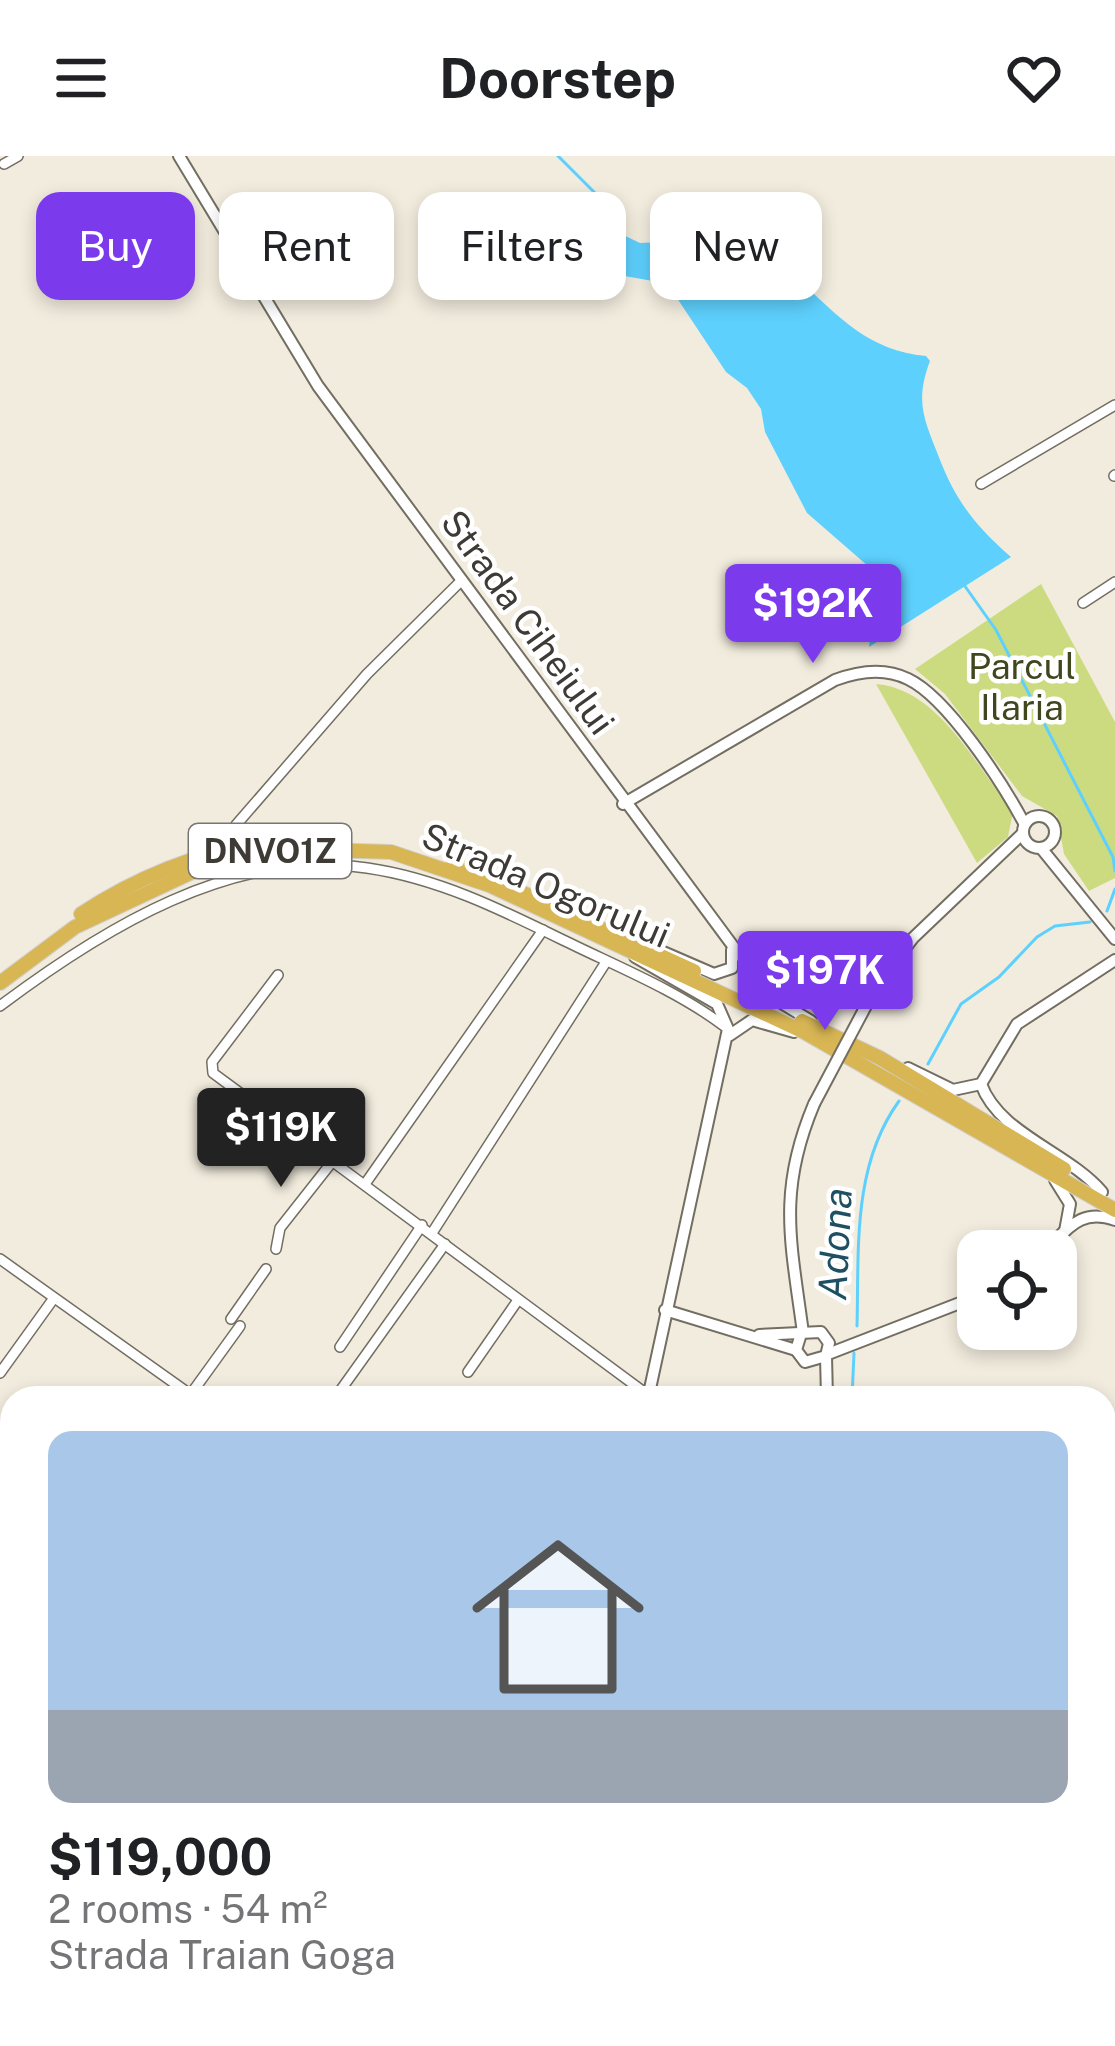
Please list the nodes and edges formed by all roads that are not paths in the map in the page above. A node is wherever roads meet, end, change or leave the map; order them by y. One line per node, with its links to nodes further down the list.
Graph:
1 (18, 156): 3 (street)
2 (178, 156): 6 (street, Strada Ciheiului)
3 (4, 164)
4 (1115, 405): 5 (street)
5 (981, 484)
6 (462, 580): 10 (street, Strada Ciheiului); 15 (street)
7 (1115, 582): 8 (street)
8 (1083, 604)
9 (983, 761): 10 (street); 11 (street); 12 (street)
10 (623, 804): 21 (street, Strada Ciheiului)
11 (1038, 815): 12 (street); 13 (street)
12 (1023, 829): 14 (street); 16 (street)
13 (1054, 838): 14 (street); 17 (street)
14 (1036, 847): 16 (street); 17 (street)
15 (230, 848): 19 (highway, Strada Ogorului / DNVO1Z); 25 (highway, Strada Ogorului / DNVO1Z)
16 (972, 887): 48 (street, bridge)
17 (1082, 895): 20 (street)
18 (543, 930): 24 (street); 28 (street); 36 (street)
19 (614, 931): 21 (street); 31 (highway, Strada Ogorului / DNVO1Z)
20 (1115, 939)
21 (729, 941): 31 (street, Strada Ciheiului)
22 (621, 947): 27 (highway, Strada Ogorului / DNVO1Z); 29 (highway, Strada Ogorului / DNVO1Z); 30 (street)
23 (1115, 960): 33 (street)
24 (605, 962): 30 (street); 43 (street)
25 (0, 972)
26 (278, 975): 35 (street)
27 (0, 983)
28 (0, 1006)
29 (804, 1031): 30 (street); 34 (highway, Strada Ogorului / DNVO1Z)
30 (728, 1037): 52 (street)
31 (839, 1038): 32 (highway, Strada Ogorului / DNVO1Z)
32 (880, 1058): 33 (street); 37 (highway, Strada Ogorului / DNVO1Z)
33 (981, 1084): 37 (street)
34 (988, 1134): 38 (highway, Strada Ogorului / DNVO1Z); 41 (street)
35 (332, 1162): 36 (street); 45 (street)
36 (365, 1184): 40 (street)
37 (1109, 1196)
38 (1115, 1210)
39 (1115, 1220): 42 (street)
40 (422, 1226): 43 (street); 57 (street)
41 (1065, 1230)
42 (1066, 1230)
43 (432, 1233): 44 (street)
44 (445, 1244): 50 (street); 65 (street)
45 (276, 1249)
46 (0, 1259): 49 (street)
47 (266, 1270): 64 (street)
48 (797, 1289): 55 (street); 56 (street)
49 (54, 1298): 62 (street); 63 (street)
50 (518, 1300): 61 (street); 66 (street)
51 (957, 1304): 53 (street)
52 (665, 1310): 54 (street); 67 (street)
53 (881, 1333): 56 (street); 59 (street)
54 (759, 1335): 55 (street); 58 (street)
55 (802, 1335): 56 (street); 58 (street)
56 (823, 1335): 59 (street)
57 (340, 1346)
58 (796, 1350): 60 (street)
59 (827, 1355): 60 (street); 69 (street)
60 (809, 1364): 68 (street)
61 (468, 1372)
62 (0, 1373)
63 (176, 1386)
64 (196, 1386)
65 (344, 1386)
66 (633, 1386)
67 (650, 1386)
68 (819, 1386)
69 (826, 1386)

